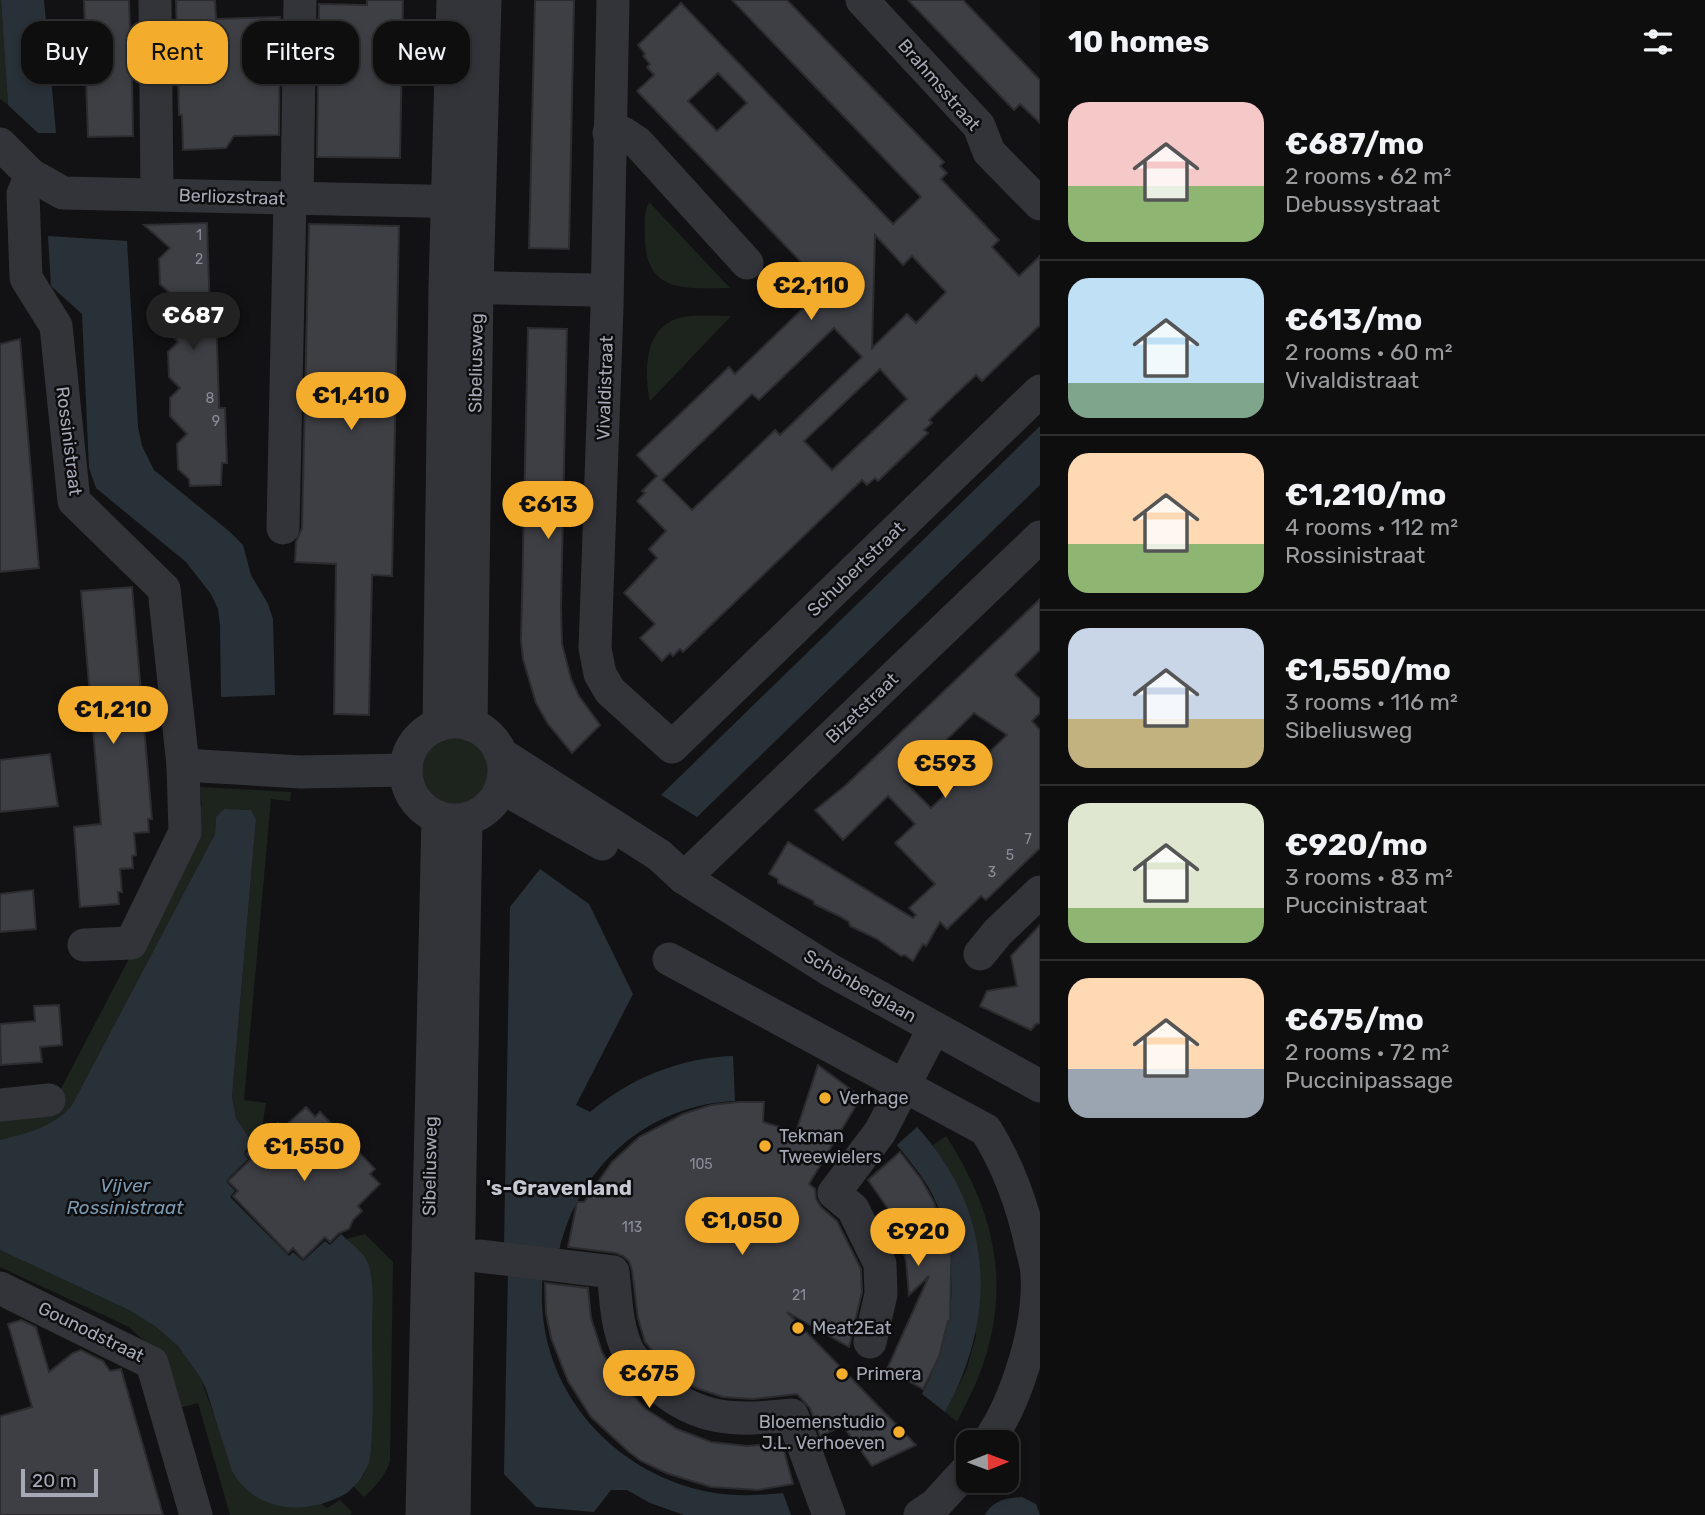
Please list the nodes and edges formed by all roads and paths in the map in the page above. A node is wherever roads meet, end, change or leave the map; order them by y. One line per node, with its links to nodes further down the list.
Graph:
1 (155, 0): 10 (street)
2 (300, 0): 11 (street)
3 (453, 0): 12 (street, Sibeliusweg)
4 (485, 0): 13 (street, Sibeliusweg)
5 (612, 0): 7 (street, Vivaldistraat)
6 (862, 0): 14 (street, Brahmsstraat)
7 (610, 133): 15 (street); 17 (street, Vivaldistraat)
8 (0, 144): 9 (street, Berliozstraat)
9 (31, 174): 10 (street, Berliozstraat); 23 (street, Rossinistraat)
10 (157, 194): 11 (street, Berliozstraat)
11 (293, 199): 12 (street, Berliozstraat); 19 (street)
12 (447, 202): 13 (street, Berliozstraat); 16 (street, Sibeliusweg)
13 (481, 202): 16 (street, Sibeliusweg)
14 (1040, 204)
15 (747, 263)
16 (461, 287): 17 (street); 21 (street, Sibeliusweg)
17 (606, 293): 22 (street, Vivaldistraat)
18 (1040, 391): 22 (street, Schubertstraat)
19 (283, 528)
20 (1040, 537): 27 (street, Bizetstraat)
21 (455, 725): 24 (street); 25 (street)
22 (672, 747)
23 (183, 765): 24 (street); 29 (street, Rossinistraat)
24 (406, 770): 26 (street)
25 (501, 770): 26 (street); 27 (street, Schönberglaan)
26 (452, 818): 44 (street, Sibeliusweg); 45 (street, Sibeliusweg)
27 (684, 878): 32 (street, Schönberglaan)
28 (1040, 892): 30 (street)
29 (84, 945)
30 (980, 954)
31 (669, 959): 33 (street)
32 (934, 1028): 33 (street); 34 (street, Schönberglaan)
33 (904, 1085): 38 (street); 40 (street)
34 (1040, 1086)
35 (49, 1100): 36 (street)
36 (0, 1105)
37 (479, 1256): 46 (street)
38 (1039, 1274): 41 (street)
39 (0, 1288): 43 (street, Gounodstraat)
40 (870, 1342)
41 (996, 1430)
42 (956, 1482): 47 (street)
43 (196, 1515)
44 (422, 1515)
45 (454, 1515)
46 (829, 1515)
47 (920, 1515)

